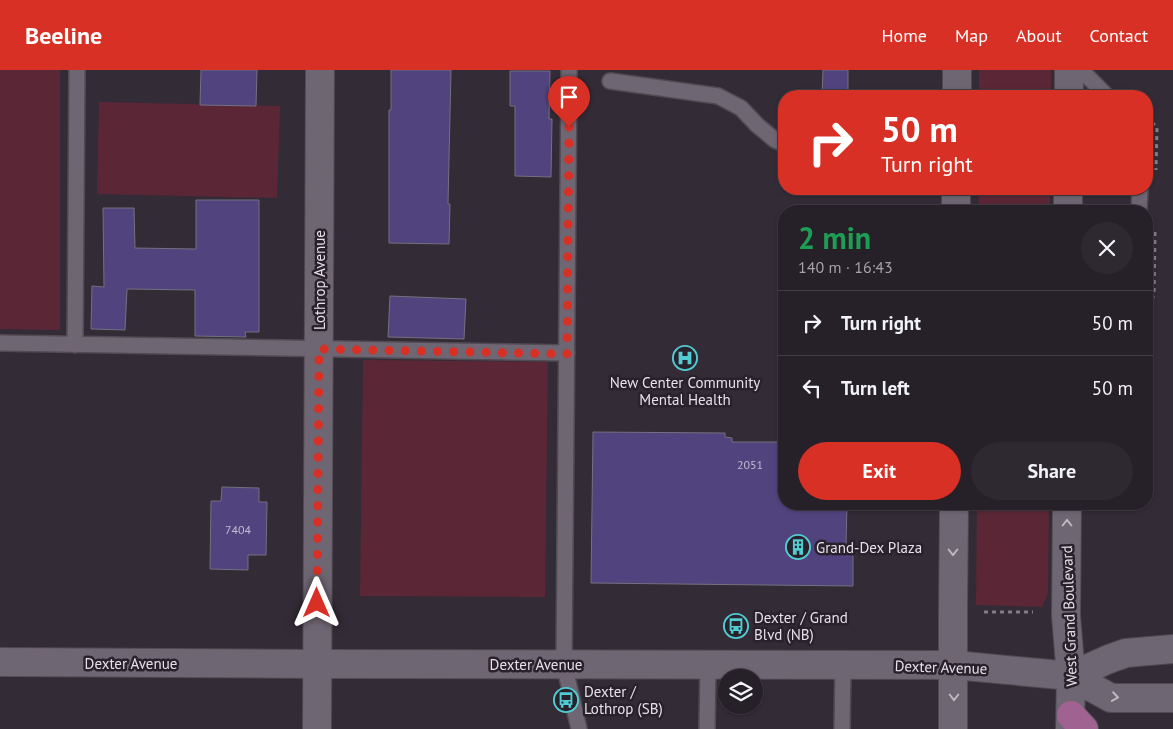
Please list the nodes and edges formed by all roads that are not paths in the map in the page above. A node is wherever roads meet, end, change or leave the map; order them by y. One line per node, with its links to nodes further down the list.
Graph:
1 (77, 70): 13 (lane)
2 (320, 70): 14 (street, Lothrop Avenue)
3 (569, 70): 15 (lane)
4 (957, 70): 8 (street)
5 (1069, 70): 9 (street)
6 (1081, 70): 10 (lane)
7 (610, 81): 11 (lane)
8 (957, 90)
9 (1069, 90)
10 (1101, 90)
11 (778, 141)
12 (0, 343): 13 (lane)
13 (75, 345): 14 (lane)
14 (319, 349): 15 (lane); 20 (street, Lothrop Avenue)
15 (567, 354): 21 (lane)
16 (954, 510): 24 (street, one-way to 24)
17 (1067, 510): 25 (street, West Grand Boulevard, one-way to 17)
18 (1173, 649): 25 (street)
19 (0, 662): 20 (street, Dexter Avenue)
20 (317, 664): 21 (street, Dexter Avenue); 28 (street, Lothrop Avenue)
21 (564, 664): 23 (street, Dexter Avenue); 29 (lane)
22 (843, 664): 23 (street, Dexter Avenue); 24 (street, Dexter Avenue); 31 (lane)
23 (708, 665): 30 (lane)
24 (954, 665): 25 (street, Dexter Avenue); 32 (street, one-way to 32)
25 (1072, 676): 26 (street, Dexter Avenue, one-way to 26); 27 (street, West Grand Boulevard)
26 (1173, 698)
27 (1075, 724)
28 (317, 729)
29 (579, 729)
30 (707, 729)
31 (842, 729)
32 (954, 729)

